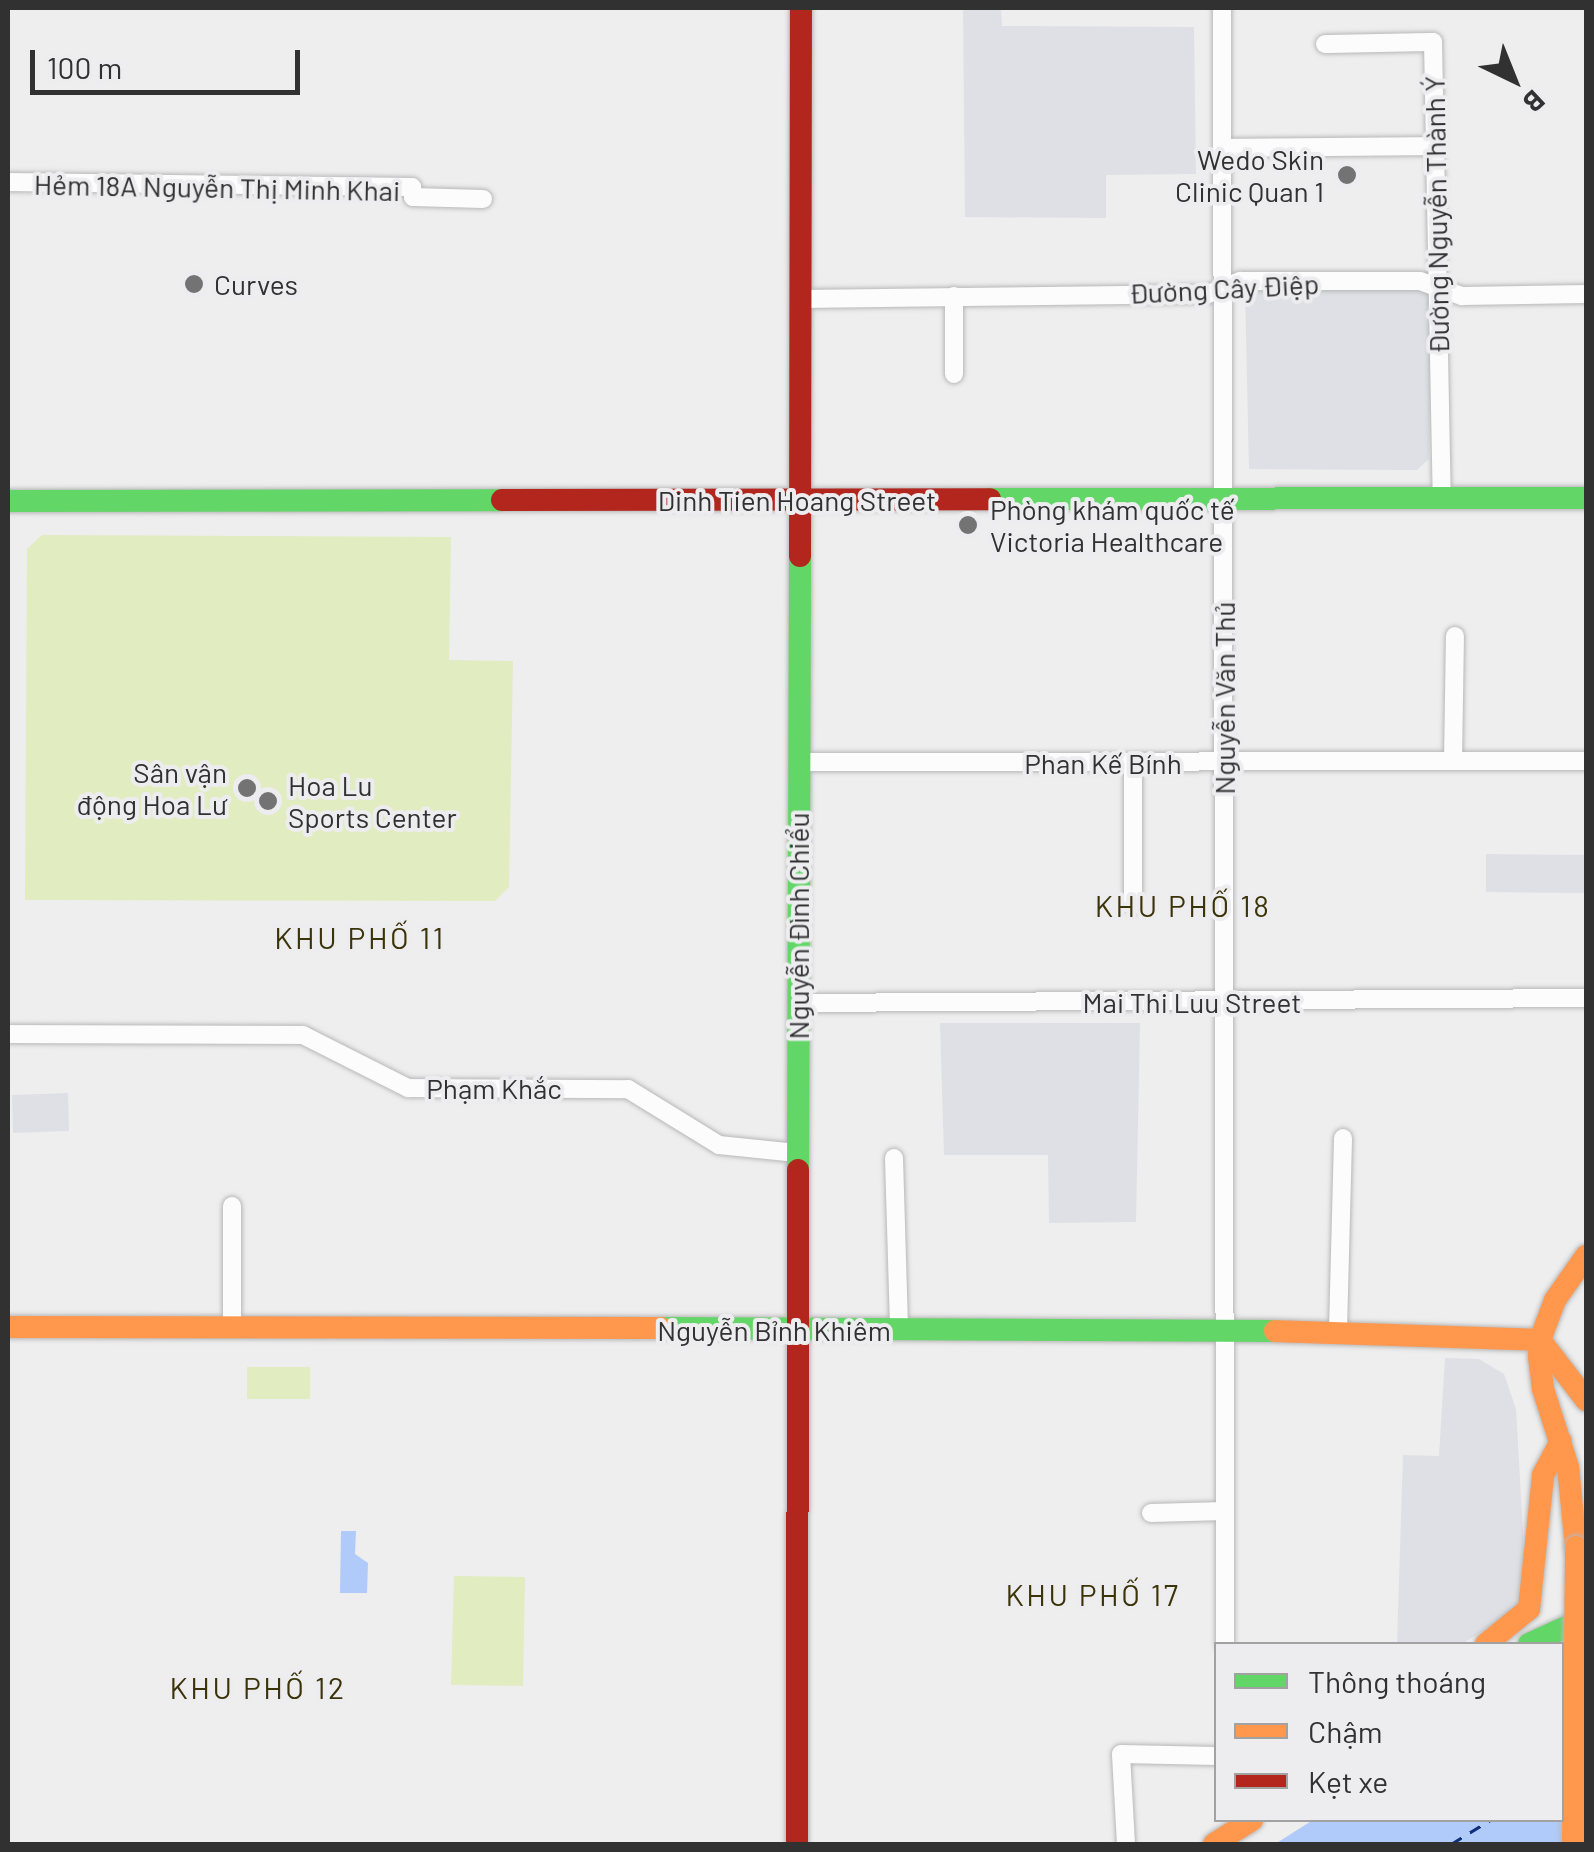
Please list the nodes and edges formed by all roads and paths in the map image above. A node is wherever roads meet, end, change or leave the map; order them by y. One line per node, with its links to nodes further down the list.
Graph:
1 (801, 8): 12 (main road, Nguyễn Đình Chiểu)
2 (1222, 8): 5 (street, Nguyễn Văn Thủ)
3 (1325, 44): 4 (street, Đường Nguyễn Thành Ý)
4 (1433, 146): 5 (street); 9 (street, Đường Nguyễn Thành Ý)
5 (1224, 148): 8 (street, Nguyễn Văn Thủ)
6 (8, 182): 7 (street, Hẻm 18A Nguyễn Thị Minh Khai)
7 (482, 198)
8 (1226, 288): 9 (street, Đường Cây Điệp); 11 (street, Đường Cây Điệp); 18 (street, Nguyễn Văn Thủ)
9 (1437, 288): 10 (street, Đường Cây Điệp); 14 (street, Đường Nguyễn Thành Ý)
10 (1586, 294)
11 (954, 296): 12 (street, Đường Cây Điệp); 13 (street)
12 (800, 299): 17 (main road, Nguyễn Đình Chiểu)
13 (954, 374)
14 (1442, 497): 15 (main road, Dinh Tien Hoang Street); 18 (main road, Dinh Tien Hoang Street)
15 (1586, 498)
16 (8, 500): 17 (main road, Dinh Tien Hoang Street)
17 (800, 500): 18 (main road, Dinh Tien Hoang Street); 22 (main road, Nguyễn Đình Chiểu)
18 (1224, 500): 24 (street, Nguyễn Văn Thủ)
19 (1455, 636): 20 (street)
20 (1453, 761): 21 (street, Phan Kế Bính); 24 (street, Phan Kế Bính)
21 (1586, 761)
22 (798, 762): 23 (street, Phan Kế Bính); 28 (main road, Nguyễn Đình Chiểu)
23 (1133, 763): 24 (street, Phan Kế Bính); 25 (street)
24 (1225, 764): 27 (street, Nguyễn Văn Thủ)
25 (1133, 904)
26 (1586, 998): 27 (street, Mai Thi Luu Street)
27 (1222, 1001): 28 (street, Mai Thi Luu Street); 37 (street, Nguyễn Văn Thủ)
28 (798, 1003): 31 (main road, Nguyễn Đình Chiểu)
29 (8, 1034): 31 (street, Phạm Khắc)
30 (1343, 1138): 38 (street)
31 (797, 1153): 39 (main road, Nguyễn Đình Chiểu)
32 (894, 1158): 40 (street)
33 (232, 1206): 36 (street)
34 (1586, 1256): 41 (main road)
35 (8, 1328): 36 (main road, Nguyễn Bỉnh Khiêm)
36 (232, 1329): 39 (main road, Nguyễn Bỉnh Khiêm)
37 (1225, 1329): 38 (main road, Nguyễn Bỉnh Khiêm); 40 (main road, Nguyễn Bỉnh Khiêm); 44 (street, Nguyễn Văn Thủ)
38 (1338, 1330): 41 (main road, Nguyễn Bỉnh Khiêm)
39 (796, 1331): 40 (main road, Nguyễn Bỉnh Khiêm); 53 (main road, Nguyễn Đình Chiểu)
40 (898, 1331)
41 (1540, 1340): 42 (main road); 43 (main road)
42 (1586, 1400)
43 (1562, 1441): 48 (main road); 55 (main road, bridge)
44 (1225, 1511): 45 (street); 47 (street, Nguyễn Văn Thủ)
45 (1151, 1513)
46 (1586, 1618): 49 (main road)
47 (1225, 1642)
48 (1489, 1642)
49 (1533, 1642)
50 (1214, 1756): 54 (street)
51 (1248, 1822): 52 (main road)
52 (1222, 1834)
53 (797, 1844)
54 (1126, 1844)
55 (1573, 1844)

